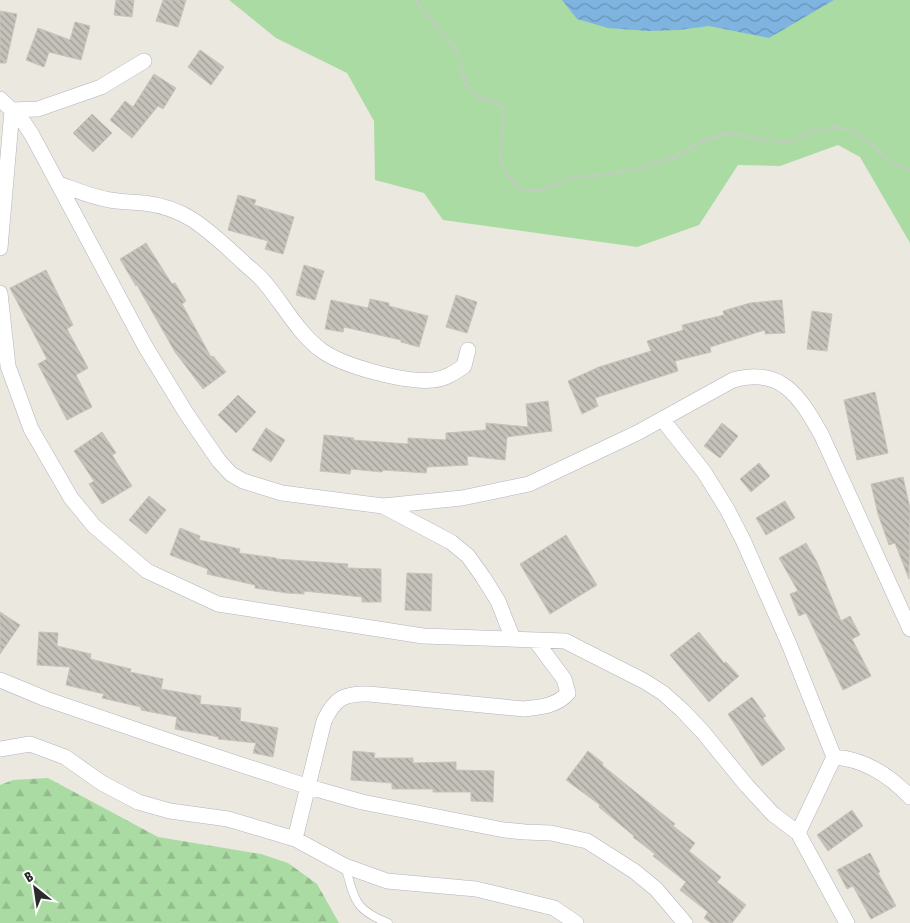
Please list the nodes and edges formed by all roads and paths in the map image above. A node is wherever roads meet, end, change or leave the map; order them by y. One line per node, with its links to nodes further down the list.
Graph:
1 (414, 0): 5 (path)
2 (144, 61): 4 (street)
3 (0, 99): 4 (street)
4 (12, 110): 6 (street); 7 (street)
5 (910, 170)
6 (60, 184): 9 (street); 11 (street)
7 (0, 248)
8 (0, 293): 13 (street)
9 (468, 350)
10 (662, 419): 11 (street); 12 (street); 17 (street)
11 (383, 506): 13 (street)
12 (910, 629)
13 (513, 639): 14 (street)
14 (535, 640): 18 (street); 20 (street)
15 (0, 680): 18 (street)
16 (0, 749): 21 (street)
17 (834, 756): 19 (street); 20 (street)
18 (309, 787): 21 (street); 25 (street)
19 (910, 797)
20 (798, 833): 26 (street)
21 (295, 839): 22 (street)
22 (345, 866): 23 (lane); 24 (street)
23 (388, 923)
24 (576, 923)
25 (685, 923)
26 (846, 923)

